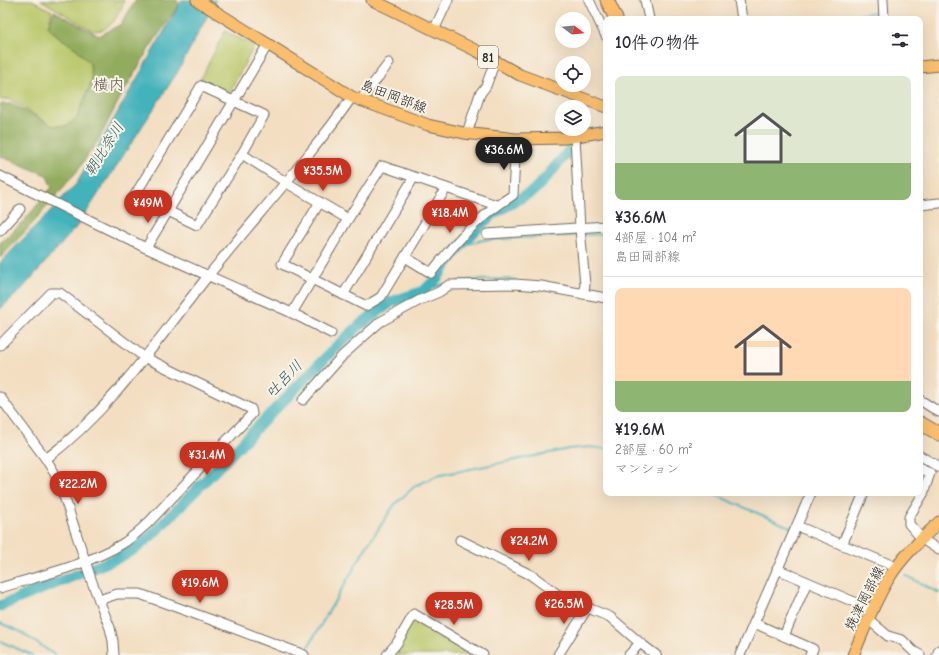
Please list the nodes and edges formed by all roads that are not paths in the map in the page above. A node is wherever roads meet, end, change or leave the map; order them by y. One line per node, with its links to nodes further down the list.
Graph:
1 (197, 0): 19 (main road, 島田岡部線)
2 (372, 0): 17 (main road, 81)
3 (448, 0): 17 (street)
4 (589, 0): 18 (street)
5 (598, 0): 11 (highway)
6 (607, 0): 12 (highway)
7 (614, 0): 13 (street)
8 (645, 0): 14 (street)
9 (739, 0): 15 (street)
10 (883, 0): 16 (street)
11 (605, 16)
12 (615, 16)
13 (621, 16)
14 (648, 16)
15 (742, 16)
16 (884, 16)
17 (434, 30): 20 (main road, 81)
18 (603, 30)
19 (268, 44): 24 (main road, 島田岡部線); 25 (street)
20 (495, 61): 26 (main road, 81); 28 (street)
21 (389, 63): 24 (street)
22 (939, 65): 23 (main road)
23 (923, 67)
24 (356, 99): 28 (main road, 島田岡部線); 34 (street)
25 (234, 100): 31 (street); 41 (street); 41 (street)
26 (603, 106)
27 (603, 132): 29 (main road, 島田岡部線)
28 (467, 133): 30 (main road, 島田岡部線)
29 (570, 137): 30 (main road, 島田岡部線); 44 (street)
30 (516, 140): 39 (street)
31 (242, 154): 34 (street); 41 (street)
32 (0, 176): 47 (street)
33 (414, 177): 35 (street); 42 (street); 51 (street)
34 (286, 183): 36 (street); 49 (street)
35 (446, 188): 39 (street); 48 (street)
36 (320, 202): 42 (street); 50 (street)
37 (939, 203): 38 (street)
38 (923, 204)
39 (496, 206): 48 (street)
40 (20, 209): 45 (street)
41 (168, 212): 47 (street)
42 (348, 219): 50 (street)
43 (603, 226): 44 (street)
44 (580, 228): 46 (street); 52 (street)
45 (0, 230)
46 (487, 234)
47 (146, 248): 49 (street)
48 (405, 257): 51 (street)
49 (209, 275): 54 (street); 57 (street)
50 (312, 280): 51 (street); 54 (street)
51 (343, 294)
52 (582, 294): 53 (street); 59 (street)
53 (603, 298)
54 (292, 314): 55 (street)
55 (331, 333)
56 (0, 345): 57 (street)
57 (146, 357): 67 (street); 80 (street)
58 (0, 397): 67 (street)
59 (303, 400)
60 (923, 402): 61 (street)
61 (939, 412)
62 (923, 425): 64 (highway)
63 (923, 434): 65 (highway)
64 (939, 434)
65 (939, 443)
66 (923, 458): 68 (street)
67 (46, 459): 80 (street)
68 (939, 467)
69 (923, 470): 70 (street)
70 (923, 494)
71 (810, 496): 75 (street)
72 (863, 496): 78 (street)
73 (922, 496): 76 (street)
74 (939, 522): 76 (main road, 焼津岡部線)
75 (797, 526): 78 (street); 82 (street)
76 (922, 539): 79 (street); 81 (main road, 焼津岡部線)
77 (460, 540): 86 (street)
78 (842, 545): 81 (street)
79 (939, 550)
80 (86, 561): 84 (street); 85 (street)
81 (896, 568): 87 (main road, 焼津岡部線)
82 (777, 569): 83 (street); 88 (street)
83 (807, 582): 87 (street); 89 (street)
84 (0, 588)
85 (99, 600): 92 (street); 94 (street)
86 (588, 607): 90 (street); 97 (street)
87 (871, 615): 101 (main road, 焼津岡部線); 102 (street)
88 (754, 623): 89 (street); 93 (street)
89 (784, 636): 100 (street)
90 (640, 643): 98 (street); 99 (street)
91 (939, 650): 103 (street)
92 (301, 654)
93 (743, 654)
94 (114, 655)
95 (387, 655): 96 (street)
96 (483, 655)
97 (558, 655)
98 (629, 655)
99 (656, 655)
100 (810, 655)
101 (853, 655)
102 (920, 655)
103 (937, 655)

